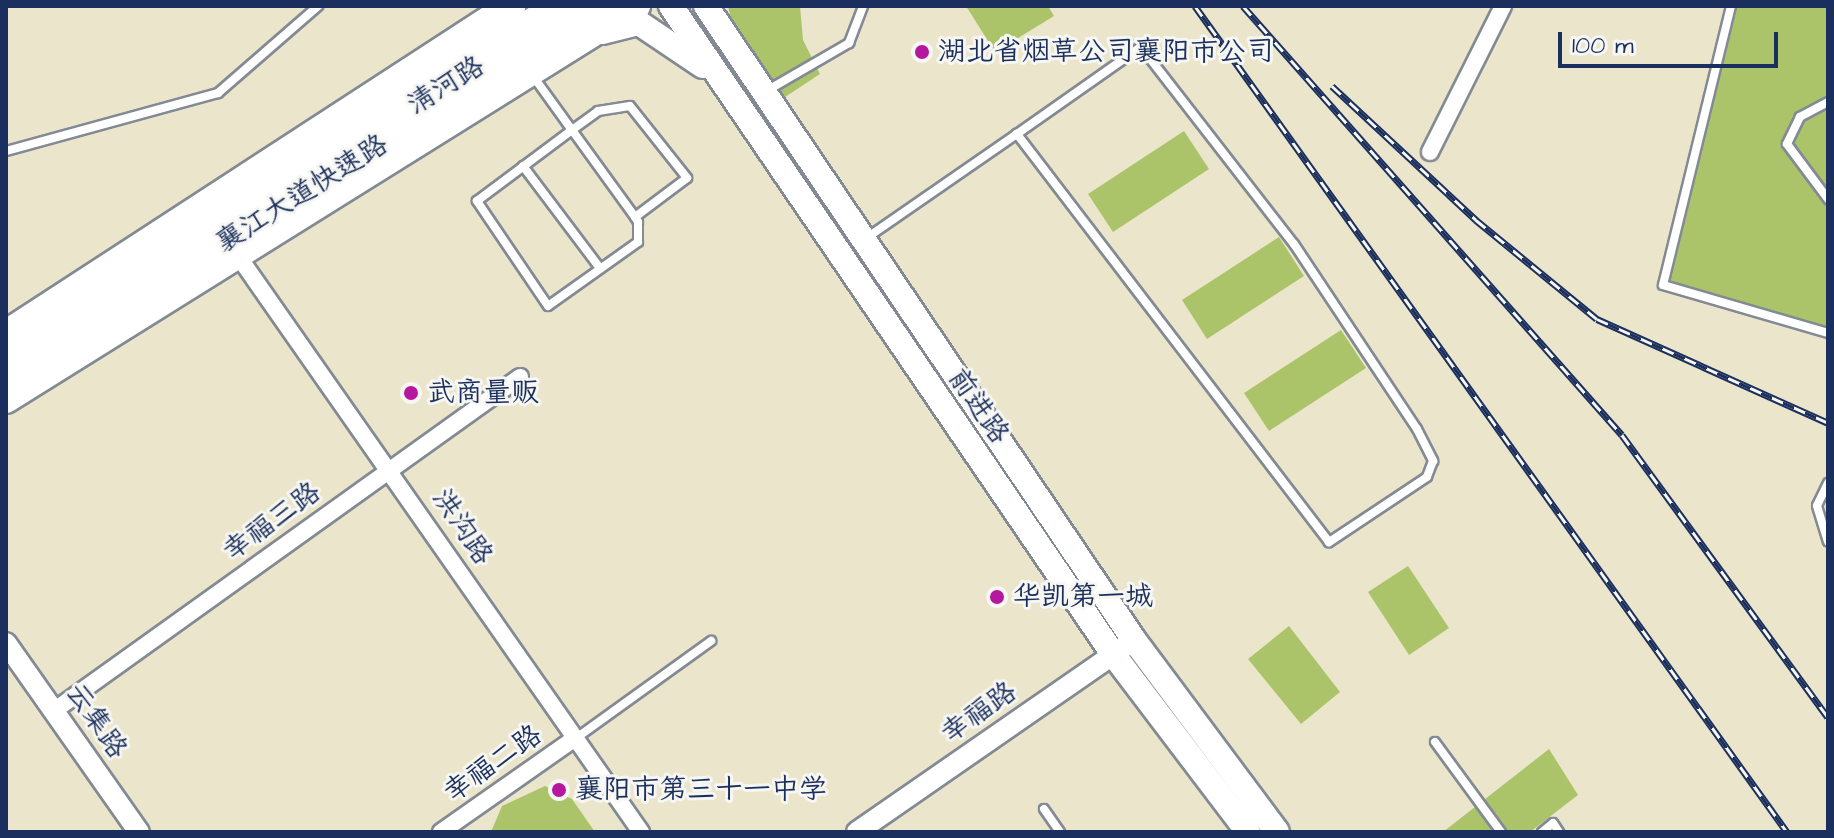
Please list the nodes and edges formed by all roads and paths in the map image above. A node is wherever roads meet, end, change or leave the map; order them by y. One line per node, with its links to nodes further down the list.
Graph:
1 (318, 6): 21 (lane)
2 (511, 6): 30 (highway)
3 (528, 6): 30 (main road, 清河路)
4 (558, 6): 32 (highway, 襄江大道快速路)
5 (599, 6): 31 (highway, 襄江大道快速路)
6 (637, 6): 13 (main road, 清河路)
7 (671, 6): 16 (main road, 前进路)
8 (706, 6): 14 (main road, 前进路)
9 (728, 6): 14 (main road)
10 (863, 6): 17 (lane)
11 (1503, 6): 22 (street)
12 (1731, 6): 29 (lane)
13 (588, 35): 15 (main road, 清河路); 16 (main road)
14 (739, 55): 17 (main road, 前进路)
15 (530, 72): 19 (lane); 27 (main road, 清河路)
16 (720, 79): 42 (main road, 前进路)
17 (764, 92): 26 (main road, 前进路)
18 (1828, 102): 24 (lane)
19 (572, 130): 23 (lane); 25 (lane); 25 (lane)
20 (1017, 134): 20 (lane); 26 (lane)
21 (6, 151)
22 (1430, 152)
23 (523, 166): 28 (lane); 28 (lane)
24 (1828, 199)
25 (635, 217): 28 (lane)
26 (864, 240): 42 (main road, 前进路)
27 (236, 253): 36 (main road, 清河路); 37 (street, 洪沟路)
28 (600, 268)
29 (1828, 333)
30 (6, 335)
31 (77, 336): 34 (highway, 襄江大道快速路); 35 (highway)
32 (6, 355)
33 (520, 377): 37 (street, 幸福三路)
34 (6, 381)
35 (6, 392)
36 (6, 400)
37 (391, 468): 43 (street, 幸福三路); 44 (street, 洪沟路)
38 (1828, 483): 39 (lane)
39 (1828, 541)
40 (711, 641): 44 (lane)
41 (6, 643): 43 (street, 云集路)
42 (1127, 652): 50 (street, 幸福路); 51 (street, 幸福路); 53 (main road, 前进路); 54 (main road, 前进路)
43 (55, 710): 47 (street, 云集路)
44 (574, 739): 48 (street, 幸福二路); 49 (street, 洪沟路)
45 (1435, 742): 55 (lane)
46 (1044, 809): 52 (lane)
47 (139, 832)
48 (441, 832)
49 (641, 832)
50 (857, 832)
51 (881, 832)
52 (1060, 832)
53 (1248, 832)
54 (1277, 832)
55 (1501, 832)
56 (1542, 832): 57 (lane)
57 (1559, 832)

